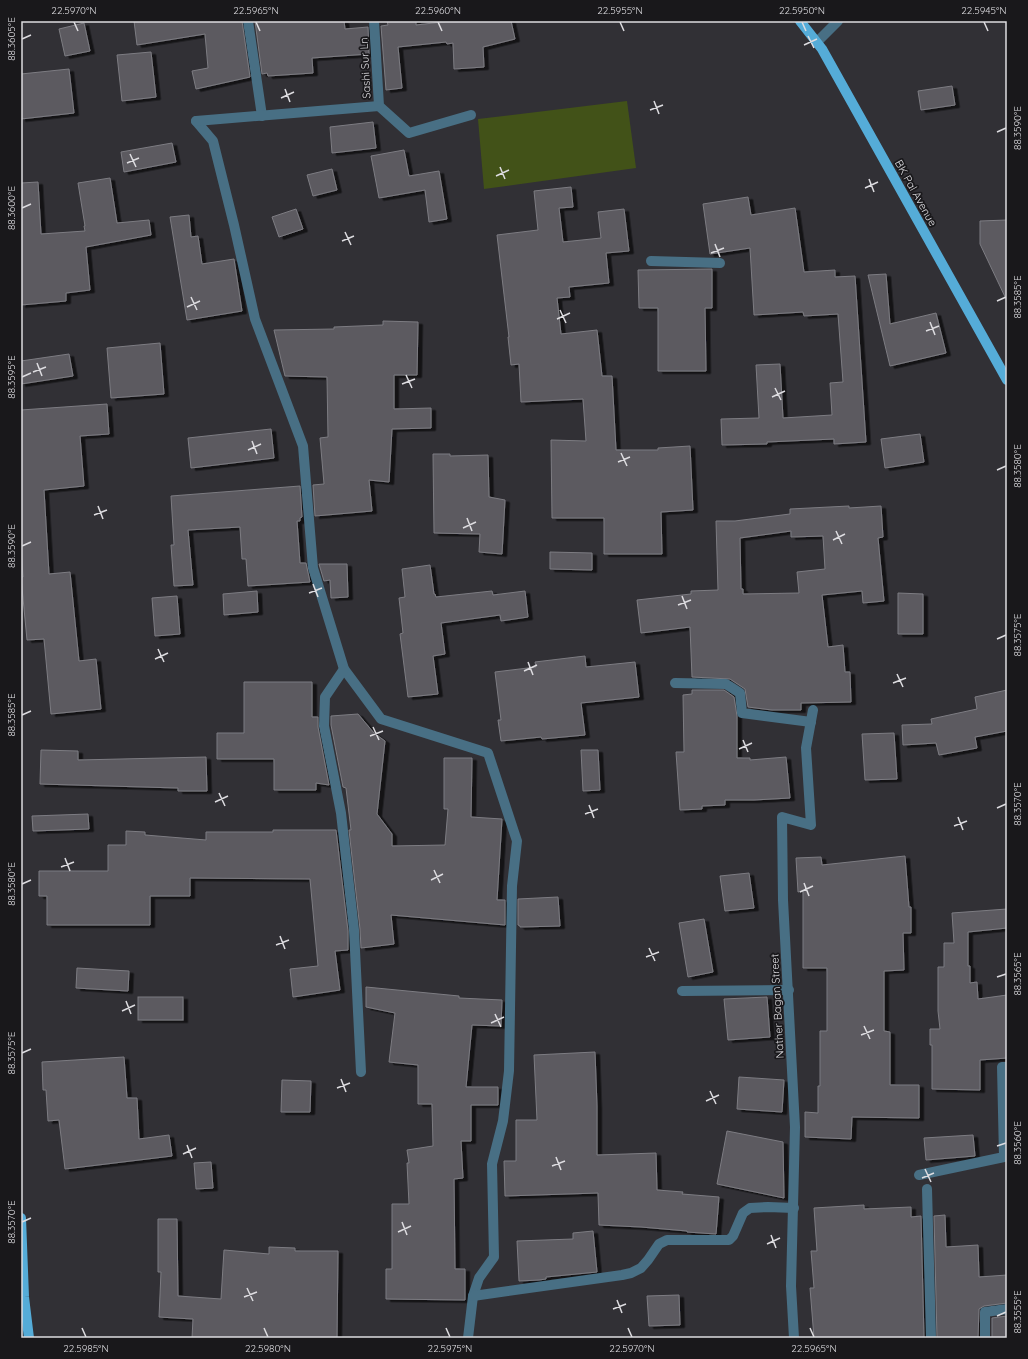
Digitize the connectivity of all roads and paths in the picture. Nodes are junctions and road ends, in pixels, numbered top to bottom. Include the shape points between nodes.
1 (248, 21) edge
2 (374, 21) edge
3 (800, 21) edge
4 (838, 21) edge
5 (817, 42) junction
6 (379, 106) junction
7 (471, 115) dead end
8 (262, 116) junction
9 (651, 261) dead end
10 (720, 263) dead end
11 (1007, 380) edge
12 (344, 669) junction
13 (675, 683) dead end
14 (813, 710) dead end
15 (811, 722) junction
16 (789, 990) junction
17 (682, 991) dead end
18 (1007, 1067) edge
19 (361, 1072) dead end
20 (919, 1175) dead end
21 (927, 1189) dead end
22 (794, 1208) junction
23 (21, 1218) edge
24 (473, 1296) junction
25 (22, 1297) edge
26 (1007, 1309) edge
27 (29, 1338) edge
28 (468, 1338) edge
29 (794, 1338) edge
30 (931, 1338) edge
31 (985, 1338) edge

1 - 8 street
2 - 6 street, Sashi Sur Ln
3 - 5 main road, BK Pal Avenue
4 - 5 street
5 - 11 main road, BK Pal Avenue
6 - 7 street, Sashi Sur Ln via 409,133
6 - 8 street
8 - 12 street via 196,121 213,141 255,319 303,446 313,568
9 - 10 street
12 - 19 street via 325,697 324,726 341,813 354,930
12 - 24 street via 381,719 488,753 517,841 512,886 509,1071 503,1121 492,1164 494,1257 479,1278
13 - 15 street via 726,684 740,693 742,713
14 - 15 street, Nather Bagan Street
15 - 16 street, Nather Bagan Street via 806,748 811,824 782,817 783,900
16 - 17 street
16 - 22 street, Nather Bagan Street via 795,1127
18 - 20 street via 1002,1067 1004,1157
21 - 30 street
22 - 24 street via 750,1208 743,1213 729,1240 667,1240 659,1244 641,1268 631,1273
22 - 29 street, Nather Bagan Street via 791,1286
23 - 25 main road
24 - 28 street
25 - 27 main road
26 - 31 street via 985,1312

